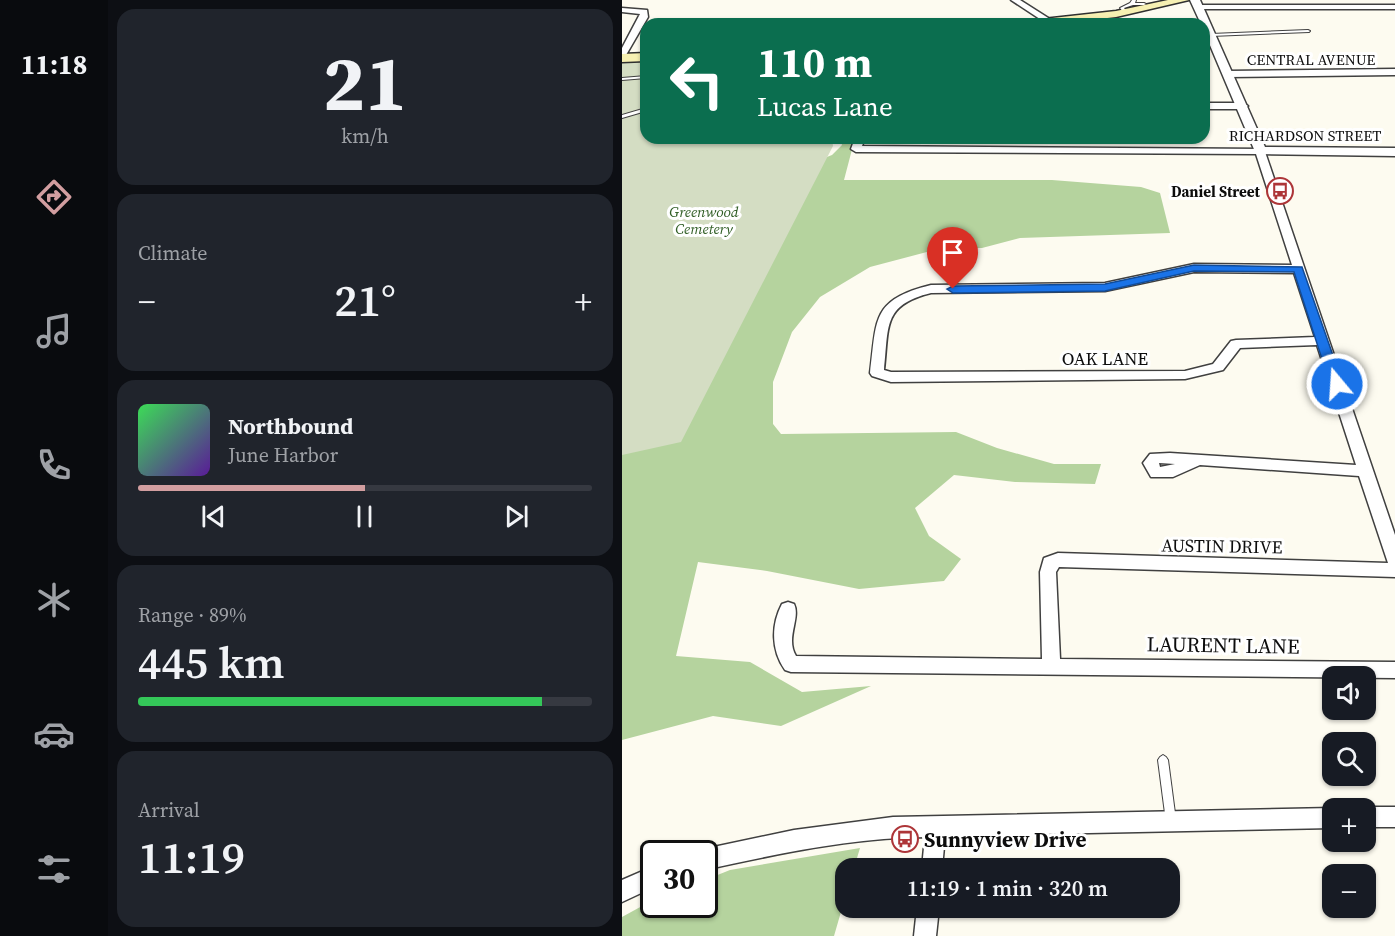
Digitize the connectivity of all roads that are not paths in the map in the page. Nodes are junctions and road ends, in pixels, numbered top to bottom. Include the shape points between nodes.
1 (1015, 0) edge
2 (1184, 0) edge
3 (1146, 1) edge
4 (1162, 3) edge
5 (1197, 3) edge
6 (1130, 5) edge
7 (1394, 7) edge
8 (622, 10) edge
9 (643, 18) edge
10 (1044, 18) edge
11 (1064, 18) edge
12 (1204, 18) edge
13 (640, 24) edge
14 (1308, 31) dead end
15 (1211, 34) joint
16 (622, 57) edge
17 (640, 57) edge
18 (1394, 72) edge
19 (1228, 74) junction
20 (640, 78) edge
21 (622, 79) edge
22 (1210, 106) edge
23 (1243, 106) junction
24 (640, 111) edge
25 (622, 117) edge
26 (858, 144) edge
27 (1260, 151) junction
28 (1394, 152) edge
29 (1298, 269) junction
30 (1322, 341) junction
31 (1198, 460) dead end
32 (1365, 471) junction
33 (1394, 561) edge
34 (1394, 570) edge
35 (788, 609) dead end
36 (1051, 665) junction
37 (1394, 670) edge
38 (1163, 759) dead end
39 (1376, 817) edge
40 (1394, 817) edge
41 (1322, 818) edge
42 (1171, 821) junction
43 (936, 826) junction
44 (718, 857) edge
45 (933, 858) edge
46 (640, 883) edge
47 (622, 891) edge
48 (927, 918) edge
49 (925, 936) edge

1 - 10 street
2 - 4 main road
3 - 6 lane
4 - 5 main road
4 - 6 main road
5 - 7 street
5 - 12 street
6 - 11 main road
8 - 9 street via 644,12
13 - 16 street
14 - 15 lane
15 - 19 street
16 - 17 main road
18 - 19 street, CENTRAL AVENUE
19 - 23 street
20 - 21 lane
22 - 23 street
23 - 27 street
24 - 25 lane
26 - 27 street, RICHARDSON STREET via 856,149
27 - 28 street, RICHARDSON STREET
27 - 29 street
29 - 30 street
29 - 30 street, OAK LANE via 1194,268 1105,287 931,289 913,293 891,304 885,315 877,373 891,377 1185,375 1218,367 1236,344
30 - 32 street
31 - 32 street
32 - 33 street
34 - 36 street, AUSTIN DRIVE via 1067,560 1050,563
35 - 36 street, LAURENT LANE via 782,632 786,658 792,664
36 - 37 street, LAURENT LANE
38 - 42 lane
39 - 40 street
41 - 42 street
42 - 43 street
43 - 44 street via 843,833
43 - 45 street
46 - 47 street
48 - 49 street

